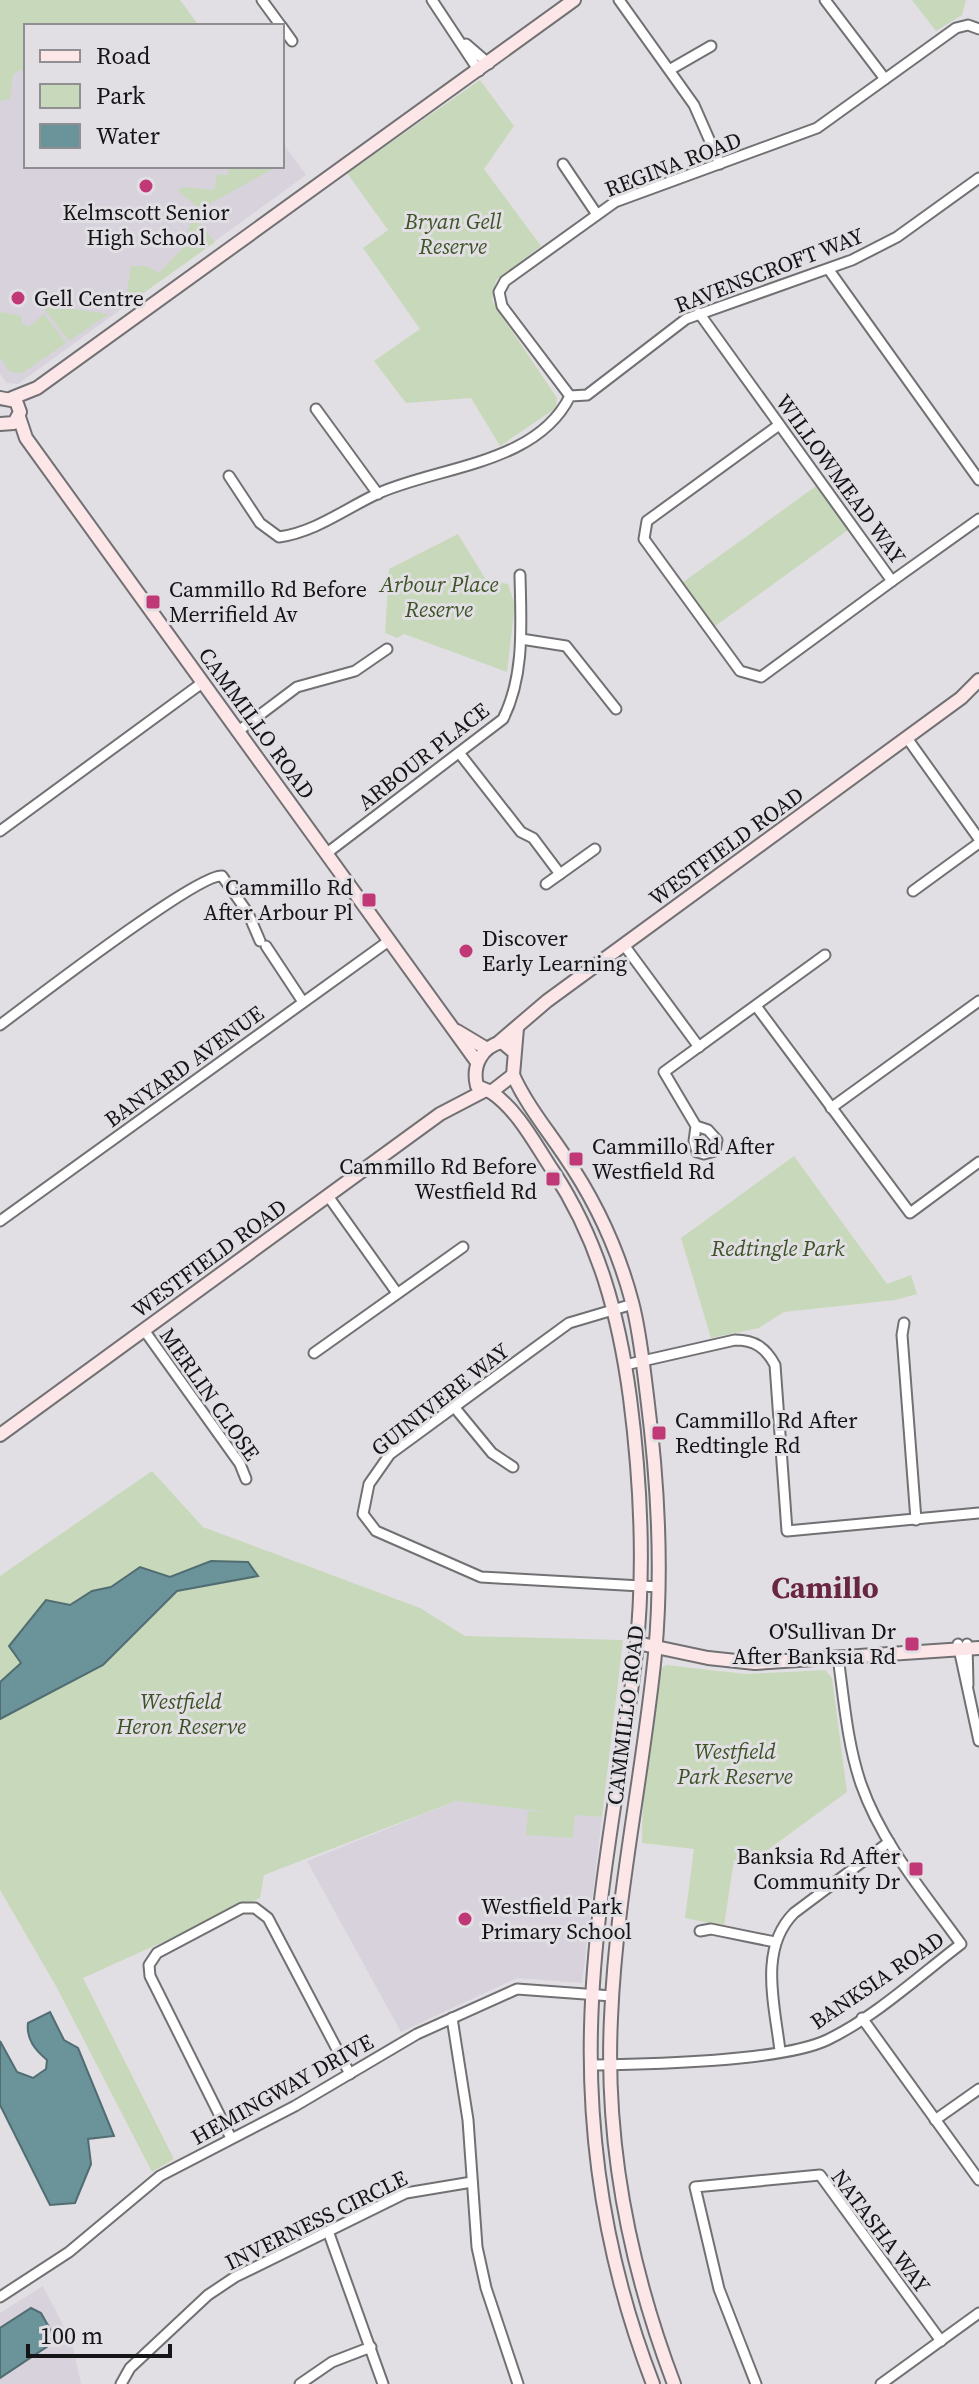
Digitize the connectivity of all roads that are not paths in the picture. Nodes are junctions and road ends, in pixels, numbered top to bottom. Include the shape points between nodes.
1 (262, 0) edge
2 (432, 0) edge
3 (574, 0) edge
4 (619, 0) edge
5 (825, 0) edge
6 (280, 24) edge
7 (979, 29) edge
8 (284, 30) edge
9 (292, 41) dead end
10 (711, 46) dead end
11 (482, 65) junction
12 (671, 69) junction
13 (885, 79) junction
14 (563, 164) dead end
15 (720, 164) junction
16 (979, 178) edge
17 (596, 213) junction
18 (829, 270) junction
19 (699, 313) junction
20 (37, 388) junction
21 (570, 396) junction
22 (4, 397) edge
23 (316, 409) dead end
24 (20, 414) junction
25 (4, 424) edge
26 (779, 425) junction
27 (26, 438) junction
28 (229, 476) dead end
29 (979, 480) edge
30 (378, 494) junction
31 (979, 519) edge
32 (520, 575) dead end
33 (892, 581) junction
34 (521, 639) junction
35 (387, 649) dead end
36 (979, 680) edge
37 (202, 683) junction
38 (979, 689) edge
39 (961, 698) junction
40 (616, 709) dead end
41 (237, 732) junction
42 (907, 738) junction
43 (460, 754) junction
44 (0, 831) edge
45 (979, 841) edge
46 (595, 849) dead end
47 (327, 853) junction
48 (560, 874) junction
49 (546, 884) dead end
50 (913, 891) dead end
51 (390, 940) junction
52 (624, 945) junction
53 (825, 955) dead end
54 (979, 1001) edge
55 (303, 1002) junction
56 (756, 1006) junction
57 (0, 1025) edge
58 (517, 1028) junction
59 (457, 1031) junction
60 (499, 1042) junction
61 (699, 1047) junction
62 (487, 1049) junction
63 (514, 1052) junction
64 (477, 1062) junction
65 (513, 1075) junction
66 (475, 1079) junction
67 (488, 1092) junction
68 (831, 1108) junction
69 (440, 1114) junction
70 (696, 1126) dead end
71 (979, 1162) edge
72 (328, 1196) junction
73 (0, 1221) edge
74 (463, 1247) dead end
75 (397, 1293) junction
76 (633, 1304) junction
77 (615, 1308) junction
78 (904, 1323) dead end
79 (144, 1330) junction
80 (314, 1353) dead end
81 (642, 1361) junction
82 (625, 1365) junction
83 (455, 1408) junction
84 (0, 1435) edge
85 (513, 1467) dead end
86 (246, 1479) dead end
87 (979, 1513) edge
88 (916, 1520) junction
89 (640, 1587) junction
90 (659, 1587) junction
91 (968, 1646) edge
92 (636, 1648) junction
93 (655, 1650) junction
94 (838, 1657) junction
95 (979, 1741) edge
96 (889, 1842) junction
97 (700, 1931) dead end
98 (775, 1942) junction
99 (593, 1996) junction
100 (612, 1996) junction
101 (452, 2018) junction
102 (862, 2018) junction
103 (780, 2051) junction
104 (591, 2065) junction
105 (610, 2065) junction
106 (350, 2074) junction
107 (979, 2089) edge
108 (935, 2120) junction
109 (231, 2138) junction
110 (979, 2180) edge
111 (472, 2182) junction
112 (328, 2231) junction
113 (0, 2297) edge
114 (979, 2313) edge
115 (941, 2341) junction
116 (371, 2347) junction
117 (673, 2380) edge
118 (121, 2384) edge
119 (300, 2384) edge
120 (383, 2384) edge
121 (518, 2384) edge
122 (652, 2384) edge
123 (756, 2384) edge
124 (881, 2384) edge

1 - 6 street
2 - 11 street
3 - 11 main road
4 - 12 street
5 - 13 street
7 - 13 street, REGINA ROAD via 956,28
8 - 9 street
10 - 12 street
11 - 20 main road via 455,79 448,90
12 - 15 street
13 - 15 street, REGINA ROAD via 817,128
14 - 17 street
15 - 17 street, REGINA ROAD
16 - 18 street, RAVENSCROFT WAY via 897,237
17 - 21 street, REGINA ROAD via 505,281 499,292 502,306
18 - 19 street, RAVENSCROFT WAY
18 - 29 street
19 - 21 street, RAVENSCROFT WAY via 663,334 587,395
19 - 26 street, WILLOWMEAD WAY
20 - 22 main road
20 - 24 main road
21 - 30 street, RAVENSCROFT WAY via 557,417 512,449
22 - 24 main road, CAMMILLO ROAD
23 - 30 street
24 - 25 main road
24 - 27 main road, CAMMILLO ROAD
25 - 27 main road, CAMMILLO ROAD
26 - 33 street, WILLOWMEAD WAY
26 - 33 street via 647,521 644,539 693,610 740,671 761,677
27 - 37 main road, CAMMILLO ROAD
28 - 30 street, RAVENSCROFT WAY via 260,523 279,537 300,534
31 - 33 street, WILLOWMEAD WAY
32 - 34 street, ARBOUR PLACE
34 - 40 street via 566,646
34 - 43 street, ARBOUR PLACE via 514,697 503,719
35 - 41 street via 355,671 297,687
36 - 39 main road, WESTFIELD ROAD
37 - 41 main road, CAMMILLO ROAD
37 - 44 street
38 - 39 main road, WESTFIELD ROAD
39 - 42 main road, WESTFIELD ROAD
41 - 47 main road, CAMMILLO ROAD
42 - 45 street
42 - 52 main road, WESTFIELD ROAD
43 - 47 street, ARBOUR PLACE
43 - 48 street
45 - 50 street
46 - 48 street
47 - 51 main road, CAMMILLO ROAD
48 - 49 street
51 - 55 street, BANYARD AVENUE
51 - 59 main road, CAMMILLO ROAD
52 - 58 main road, WESTFIELD ROAD
52 - 61 street
53 - 56 street
54 - 68 street
55 - 57 street via 248,913 222,876 214,875 181,893
55 - 73 street, BANYARD AVENUE
56 - 61 street
56 - 68 street
58 - 60 main road, WESTFIELD ROAD
58 - 63 main road
59 - 62 main road, CAMMILLO ROAD
59 - 64 main road, CAMMILLO ROAD
60 - 62 main road
60 - 63 main road
61 - 70 street via 664,1072
62 - 64 main road
63 - 65 main road
64 - 66 main road
65 - 67 main road
65 - 76 main road, CAMMILLO ROAD via 605,1222
66 - 67 main road
66 - 69 main road, WESTFIELD ROAD
67 - 69 main road, WESTFIELD ROAD
67 - 77 main road, CAMMILLO ROAD via 509,1107 564,1187 600,1259
68 - 71 street via 910,1213
69 - 72 main road, WESTFIELD ROAD
72 - 75 street
72 - 79 main road, WESTFIELD ROAD
74 - 75 street
75 - 80 street
76 - 77 street, GUINIVERE WAY
76 - 81 main road, CAMMILLO ROAD
77 - 82 main road, CAMMILLO ROAD
77 - 83 street, GUINIVERE WAY via 569,1323
78 - 88 street
79 - 84 main road, WESTFIELD ROAD
79 - 86 street, MERLIN CLOSE
81 - 82 street
81 - 88 street via 735,1340 768,1351 775,1365 787,1531
81 - 90 main road, CAMMILLO ROAD via 655,1461
82 - 89 main road, CAMMILLO ROAD via 641,1505
83 - 85 street via 492,1453
83 - 89 street, GUINIVERE WAY via 378,1467 363,1501 370,1526 489,1579
87 - 88 street
89 - 90 street, GUINIVERE WAY
89 - 92 main road, CAMMILLO ROAD
90 - 93 main road, CAMMILLO ROAD
91 - 94 main road via 939,1644
91 - 95 street via 967,1689
92 - 93 main road
92 - 99 main road, CAMMILLO ROAD
93 - 94 main road via 755,1663
93 - 100 main road, CAMMILLO ROAD
94 - 96 street, BANKSIA ROAD via 853,1758
96 - 98 street via 794,1913
96 - 102 street, BANKSIA ROAD via 961,1944
97 - 98 street
98 - 103 street via 772,1970
99 - 100 street, HEMINGWAY DRIVE
99 - 101 street, HEMINGWAY DRIVE via 517,1989
99 - 104 main road, CAMMILLO ROAD
100 - 105 main road, CAMMILLO ROAD
101 - 106 street, HEMINGWAY DRIVE
101 - 111 street
102 - 103 street, BANKSIA ROAD via 818,2044
102 - 108 street
103 - 105 street, BANKSIA ROAD
104 - 105 street, BANKSIA ROAD
104 - 122 main road, CAMMILLO ROAD via 596,2154 610,2242
105 - 117 main road, CAMMILLO ROAD via 628,2223 648,2315
106 - 109 street, HEMINGWAY DRIVE
106 - 109 street via 260,1910 242,1908 157,1953 149,1965 150,1976
107 - 108 street
108 - 110 street
109 - 113 street, HEMINGWAY DRIVE via 160,2176 69,2252
111 - 112 street, INVERNESS CIRCLE via 416,2190
111 - 121 street via 486,2288
112 - 116 street
112 - 118 street, INVERNESS CIRCLE via 222,2285 130,2368
114 - 115 street
115 - 123 street, NATASHA WAY via 820,2175 695,2187 719,2289
115 - 124 street
116 - 119 street via 332,2362
116 - 120 street
117 - 122 street

